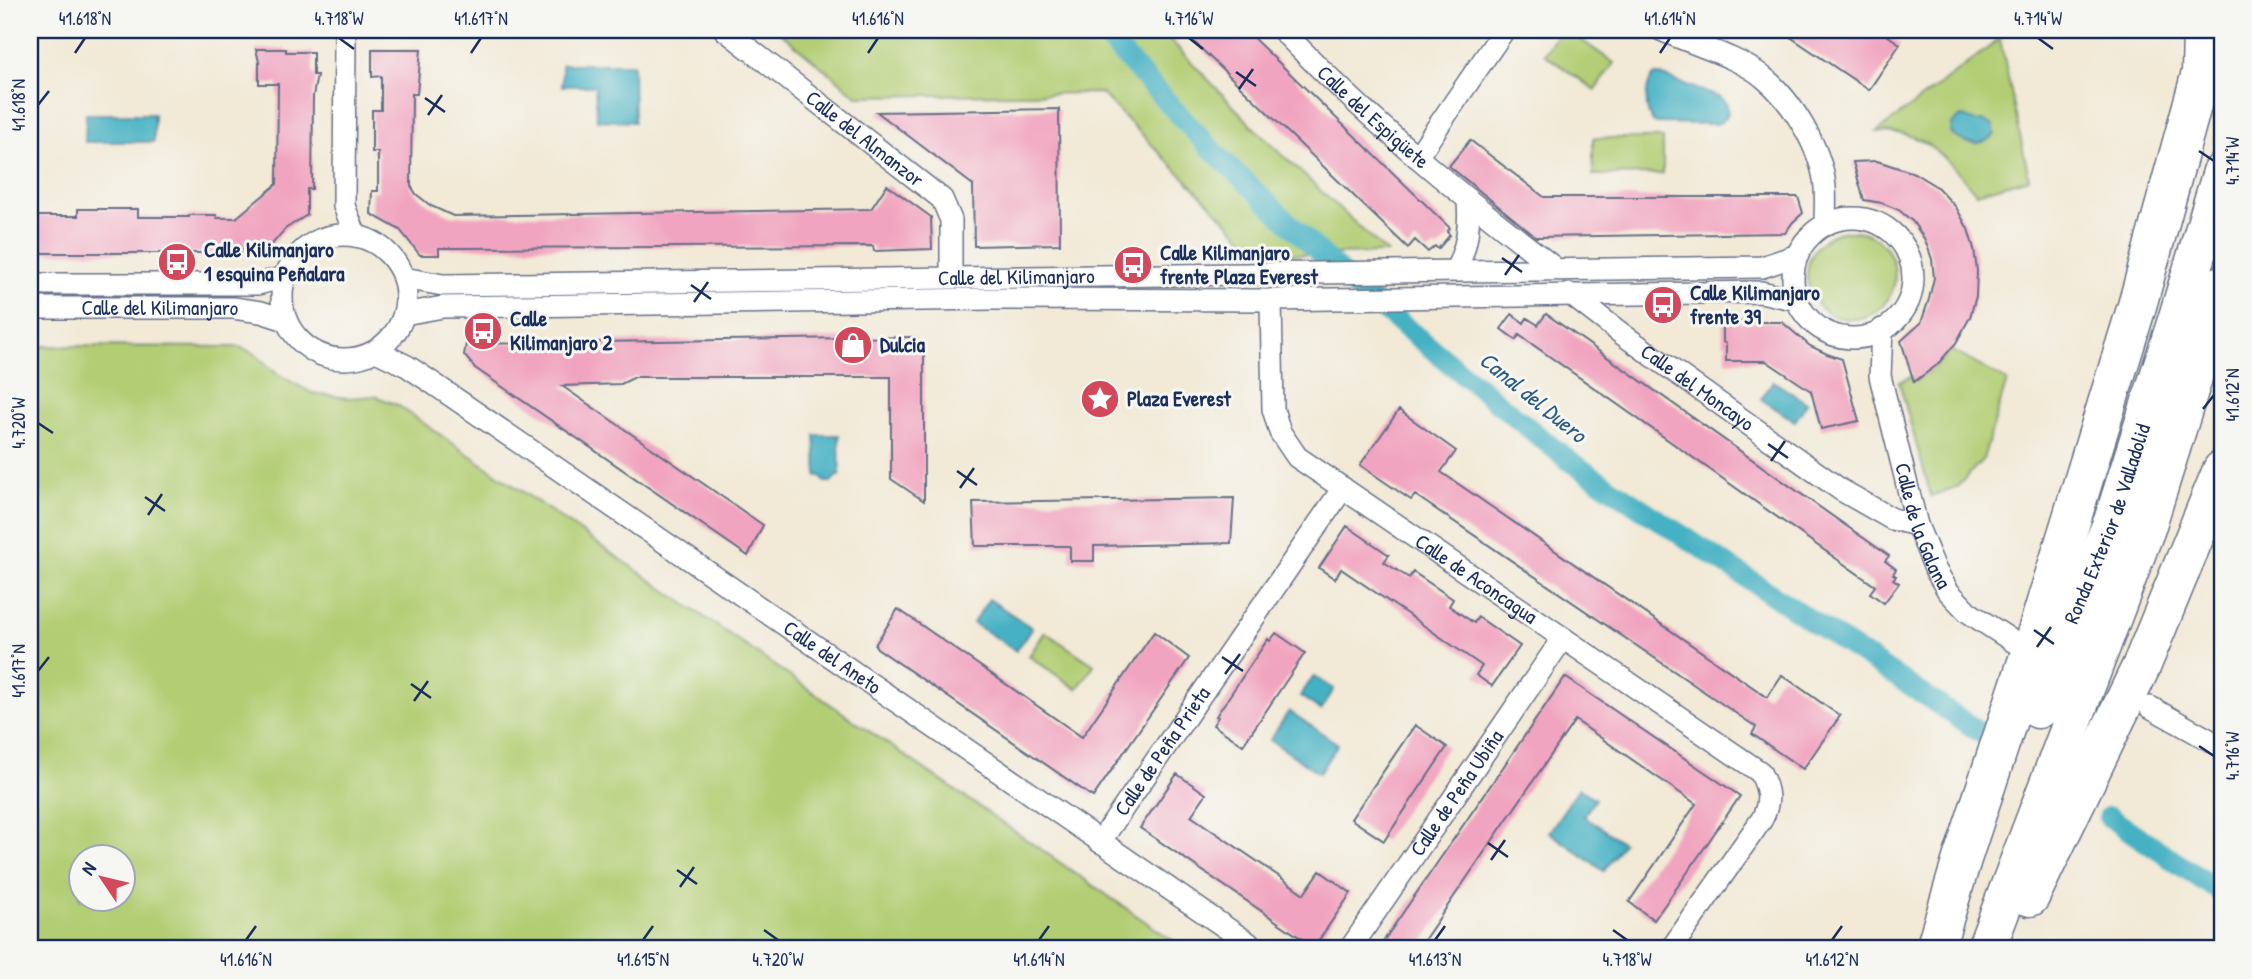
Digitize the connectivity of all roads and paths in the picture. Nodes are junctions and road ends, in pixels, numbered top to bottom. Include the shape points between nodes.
1 (345, 30) edge
2 (725, 30) edge
3 (1282, 30) edge
4 (1504, 30) edge
5 (1661, 30) edge
6 (2202, 30) edge
7 (1417, 157) junction
8 (2222, 172) edge
9 (1825, 185) junction
10 (1468, 202) junction
11 (345, 206) junction
12 (1851, 218) junction
13 (1825, 225) junction
14 (356, 236) junction
15 (328, 237) junction
16 (1798, 255) junction
17 (1556, 269) junction
18 (1456, 270) junction
19 (285, 276) junction
20 (951, 277) junction
21 (404, 278) junction
22 (30, 284) edge
23 (2222, 285) edge
24 (1630, 293) junction
25 (1570, 294) junction
26 (1271, 300) junction
27 (1797, 300) junction
28 (30, 308) edge
29 (404, 314) junction
30 (286, 320) junction
31 (1882, 330) junction
32 (1622, 334) junction
33 (1857, 337) junction
34 (383, 345) junction
35 (1881, 376) junction
36 (2222, 470) edge
37 (1343, 488) junction
38 (1917, 525) junction
39 (1563, 638) junction
40 (2014, 642) dead end
41 (2150, 707) dead end
42 (2222, 747) edge
43 (1100, 842) junction
44 (1257, 949) edge
45 (1350, 949) edge
46 (1671, 949) edge
47 (1935, 949) edge
48 (1946, 949) edge
49 (1986, 949) edge
50 (2006, 949) edge

1 - 11 street
2 - 20 street, Calle del Almanzor via 942,199 951,219
3 - 7 street, Calle del Espigüete
4 - 7 street
5 - 9 street via 1763,76 1789,104 1809,137
6 - 47 highway via 2201,73 2137,306
7 - 10 street, Calle del Espigüete
8 - 48 highway, Ronda Exterior de Valladolid via 2112,521
9 - 12 street
9 - 13 street
10 - 17 street, Calle del Espigüete
10 - 18 street via 1468,238
11 - 14 street
11 - 15 street
12 - 13 street
12 - 31 street via 1867,219 1888,229 1901,241 1910,262 1913,281 1908,302
13 - 16 street via 1802,245
14 - 15 street
14 - 21 street via 382,248
15 - 19 street via 303,251
16 - 17 street, Calle del Kilimanjaro via 1762,267
16 - 27 street via 1793,276
17 - 18 street, Calle del Kilimanjaro
18 - 20 street, Calle del Kilimanjaro
19 - 22 street, Calle del Kilimanjaro via 258,284
19 - 30 street
20 - 21 street, Calle del Kilimanjaro via 443,285
21 - 29 street
23 - 49 highway, Ronda Exterior de Valladolid via 2146,528
24 - 25 street, Calle del Kilimanjaro
24 - 27 street, Calle del Kilimanjaro via 1761,292
24 - 32 street, Calle del Moncayo via 1621,315
25 - 26 street, Calle del Kilimanjaro
25 - 32 street, Calle del Moncayo
26 - 29 street, Calle del Kilimanjaro via 955,299 443,307
26 - 37 street, Calle de Aconcagua via 1273,409 1280,432 1297,457
27 - 33 street via 1822,329
28 - 30 street, Calle del Kilimanjaro via 233,308
29 - 34 street
30 - 34 street via 299,340 325,357 349,359
31 - 33 street
31 - 35 street, Calle de la Galana
32 - 38 street, Calle del Moncayo via 1841,489 1892,519
33 - 35 street, Calle de la Galana
34 - 43 street, Calle del Aneto via 407,366
35 - 38 street, Calle de la Galana
36 - 50 highway via 2141,667
37 - 39 street, Calle de Aconcagua
37 - 43 street, Calle de Peña Prieta
38 - 40 street, Calle de la Galana via 1948,591 1968,612
39 - 45 street, Calle de Peña Ubiña
39 - 46 street, Calle de Aconcagua via 1760,772 1768,788 1769,805 1762,818
41 - 42 street
43 - 44 street, Calle del Aneto

